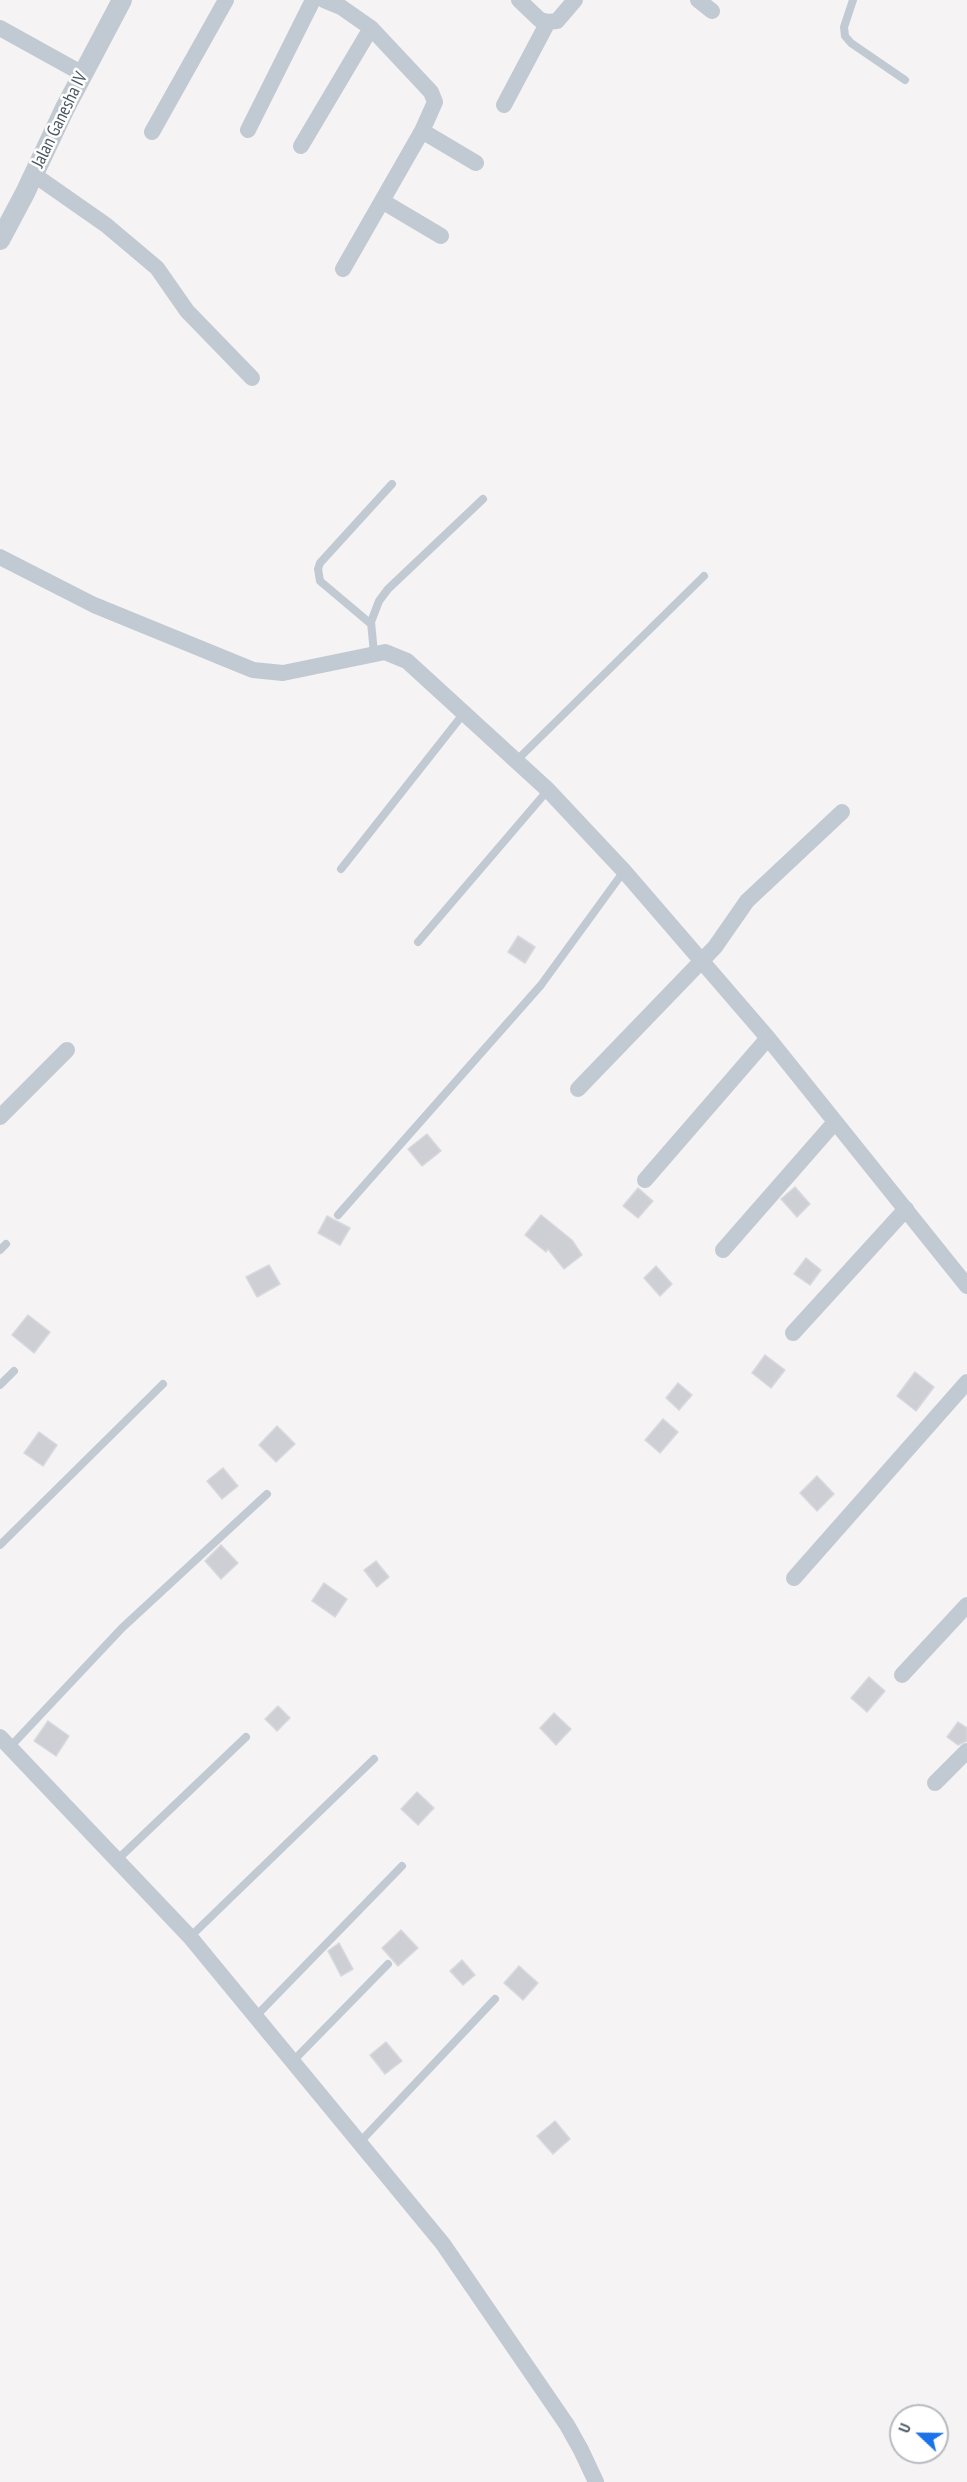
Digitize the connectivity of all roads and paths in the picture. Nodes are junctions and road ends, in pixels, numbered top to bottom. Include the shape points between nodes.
1 (122, 0) edge
2 (226, 0) edge
3 (313, 0) edge
4 (324, 0) edge
5 (519, 0) edge
6 (575, 0) edge
7 (698, 0) edge
8 (853, 0) edge
9 (712, 11) dead end
10 (548, 22) junction
11 (0, 27) edge
12 (371, 28) junction
13 (82, 74) junction
14 (905, 80) dead end
15 (504, 105) dead end
16 (248, 130) dead end
17 (422, 131) junction
18 (152, 132) dead end
19 (301, 146) dead end
20 (476, 163) dead end
21 (33, 174) junction
22 (382, 201) junction
23 (2, 230) edge
24 (441, 236) dead end
25 (343, 269) dead end
26 (252, 378) dead end
27 (392, 484) dead end
28 (483, 499) dead end
29 (0, 557) edge
30 (704, 576) dead end
31 (371, 624) junction
32 (374, 653) junction
33 (464, 713) junction
34 (516, 761) junction
35 (548, 790) junction
36 (842, 812) dead end
37 (341, 869) dead end
38 (624, 871) junction
39 (418, 942) dead end
40 (701, 962) junction
41 (768, 1038) junction
42 (67, 1050) dead end
43 (578, 1089) dead end
44 (0, 1117) edge
45 (835, 1122) junction
46 (645, 1180) dead end
47 (906, 1209) junction
48 (338, 1215) dead end
49 (723, 1250) dead end
50 (967, 1286) edge
51 (793, 1333) dead end
52 (14, 1371) dead end
53 (967, 1382) edge
54 (163, 1384) dead end
55 (0, 1385) edge
56 (267, 1494) dead end
57 (0, 1545) edge
58 (794, 1578) dead end
59 (967, 1605) edge
60 (902, 1675) dead end
61 (246, 1737) dead end
62 (5, 1742) edge
63 (967, 1750) edge
64 (374, 1759) dead end
65 (935, 1783) dead end
66 (117, 1860) junction
67 (402, 1866) dead end
68 (190, 1937) junction
69 (388, 1964) dead end
70 (495, 1999) dead end
71 (256, 2016) junction
72 (293, 2061) junction
73 (360, 2142) junction
74 (596, 2482) edge

1 - 13 street, Jalan Ganesha IV
2 - 18 street
3 - 16 street
4 - 12 street
5 - 10 street via 540,20
6 - 10 street via 557,21
7 - 9 street
8 - 14 lane via 845,36
10 - 15 street
11 - 13 street
12 - 17 street via 434,97 433,109
12 - 19 street
13 - 21 street, Jalan Ganesha IV
17 - 20 street
17 - 22 street
21 - 23 street, Jalan Ganesha IV
21 - 26 street via 106,225 157,268 187,311
22 - 24 street
22 - 25 street
27 - 31 lane via 318,569 320,581
28 - 31 lane via 388,589
29 - 32 street via 94,605 253,670 283,672
30 - 34 lane
31 - 32 lane
32 - 33 street via 385,652 407,661
33 - 34 street
33 - 37 lane
34 - 35 street
35 - 38 street
35 - 39 lane
36 - 40 street via 747,901
38 - 40 street
38 - 48 lane via 541,985
40 - 41 street
40 - 43 street
41 - 45 street
41 - 46 street
42 - 44 street
45 - 47 street
45 - 49 street
47 - 50 street
47 - 51 street
52 - 55 lane
53 - 58 street
54 - 57 lane
56 - 62 lane
59 - 60 street
61 - 66 lane
62 - 66 street
63 - 65 street
64 - 68 lane
66 - 68 street
67 - 71 lane
68 - 71 street
69 - 72 lane
70 - 73 lane
71 - 72 street
72 - 73 street
73 - 74 street via 443,2244 567,2425

